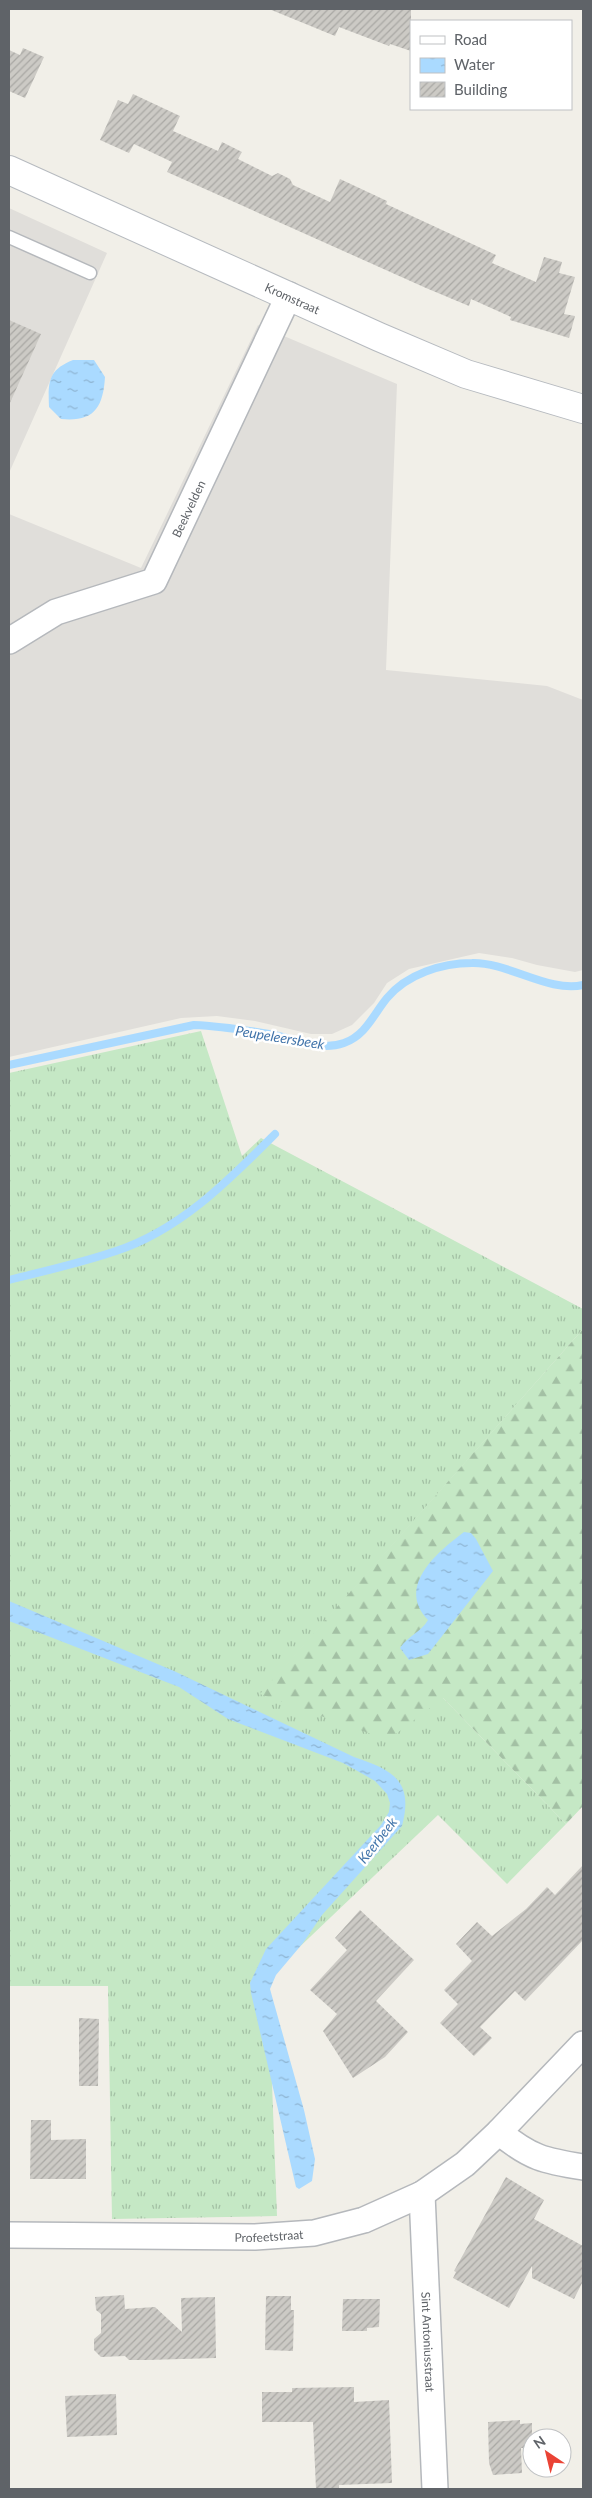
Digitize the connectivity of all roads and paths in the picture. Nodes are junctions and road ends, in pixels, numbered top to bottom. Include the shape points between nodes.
1 (9, 170) edge
2 (9, 237) edge
3 (90, 273) dead end
4 (289, 296) junction
5 (583, 409) edge
6 (9, 642) edge
7 (583, 2044) edge
8 (499, 2132) junction
9 (583, 2167) edge
10 (422, 2194) junction
11 (9, 2235) edge
12 (435, 2489) edge

1 - 4 main road, Kromstraat
2 - 3 lane
4 - 5 main road, Kromstraat via 466,374
4 - 6 street, Beekvelden via 154,581 56,612
7 - 8 street, Profeetstraat
8 - 9 street via 542,2160
8 - 10 street, Profeetstraat via 465,2164
10 - 11 street, Profeetstraat via 364,2220 314,2233 255,2237
10 - 12 street, Sint Antoniusstraat

